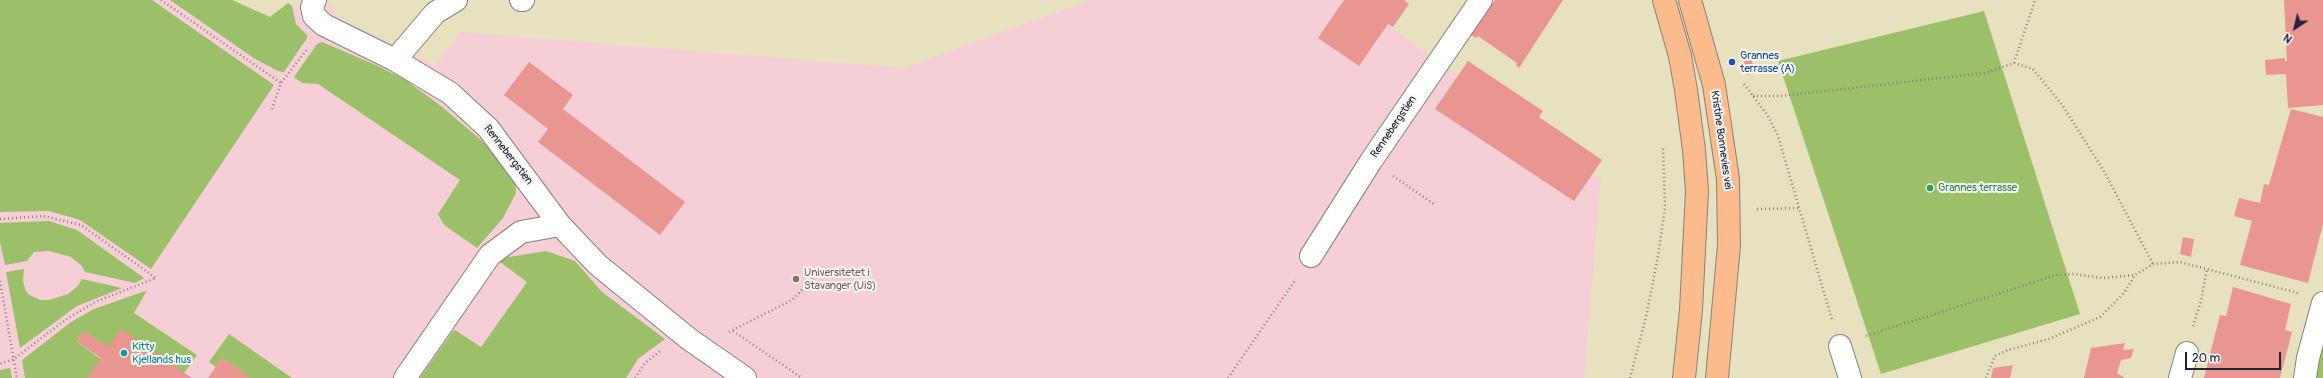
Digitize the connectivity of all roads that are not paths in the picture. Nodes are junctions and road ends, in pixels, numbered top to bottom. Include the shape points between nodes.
1 (315, 0) edge
2 (456, 0) edge
3 (1481, 0) edge
4 (1664, 0) edge
5 (1690, 0) edge
6 (395, 60) junction
7 (560, 225) junction
8 (1311, 256) road end
9 (2323, 303) edge
10 (1840, 346) road end
11 (2187, 353) road end
12 (405, 378) edge
13 (745, 378) edge
14 (1684, 378) edge
15 (1717, 378) edge
16 (1850, 378) edge
17 (2180, 378) edge
18 (2305, 378) edge

1 - 6 street, Rennebergstien via 312,12 324,25
2 - 6 street via 435,13
3 - 8 street, Rennebergstien via 1371,161
4 - 14 main road via 1680,56 1686,90 1697,191 1691,310
5 - 15 main road, Kristine Bonnevies vei via 1714,85 1728,179 1729,245
6 - 7 street, Rennebergstien via 450,93 488,128
7 - 12 street via 521,232 490,255
7 - 13 street, Rennebergstien via 598,265 689,339
9 - 18 street
10 - 16 street
11 - 17 street

